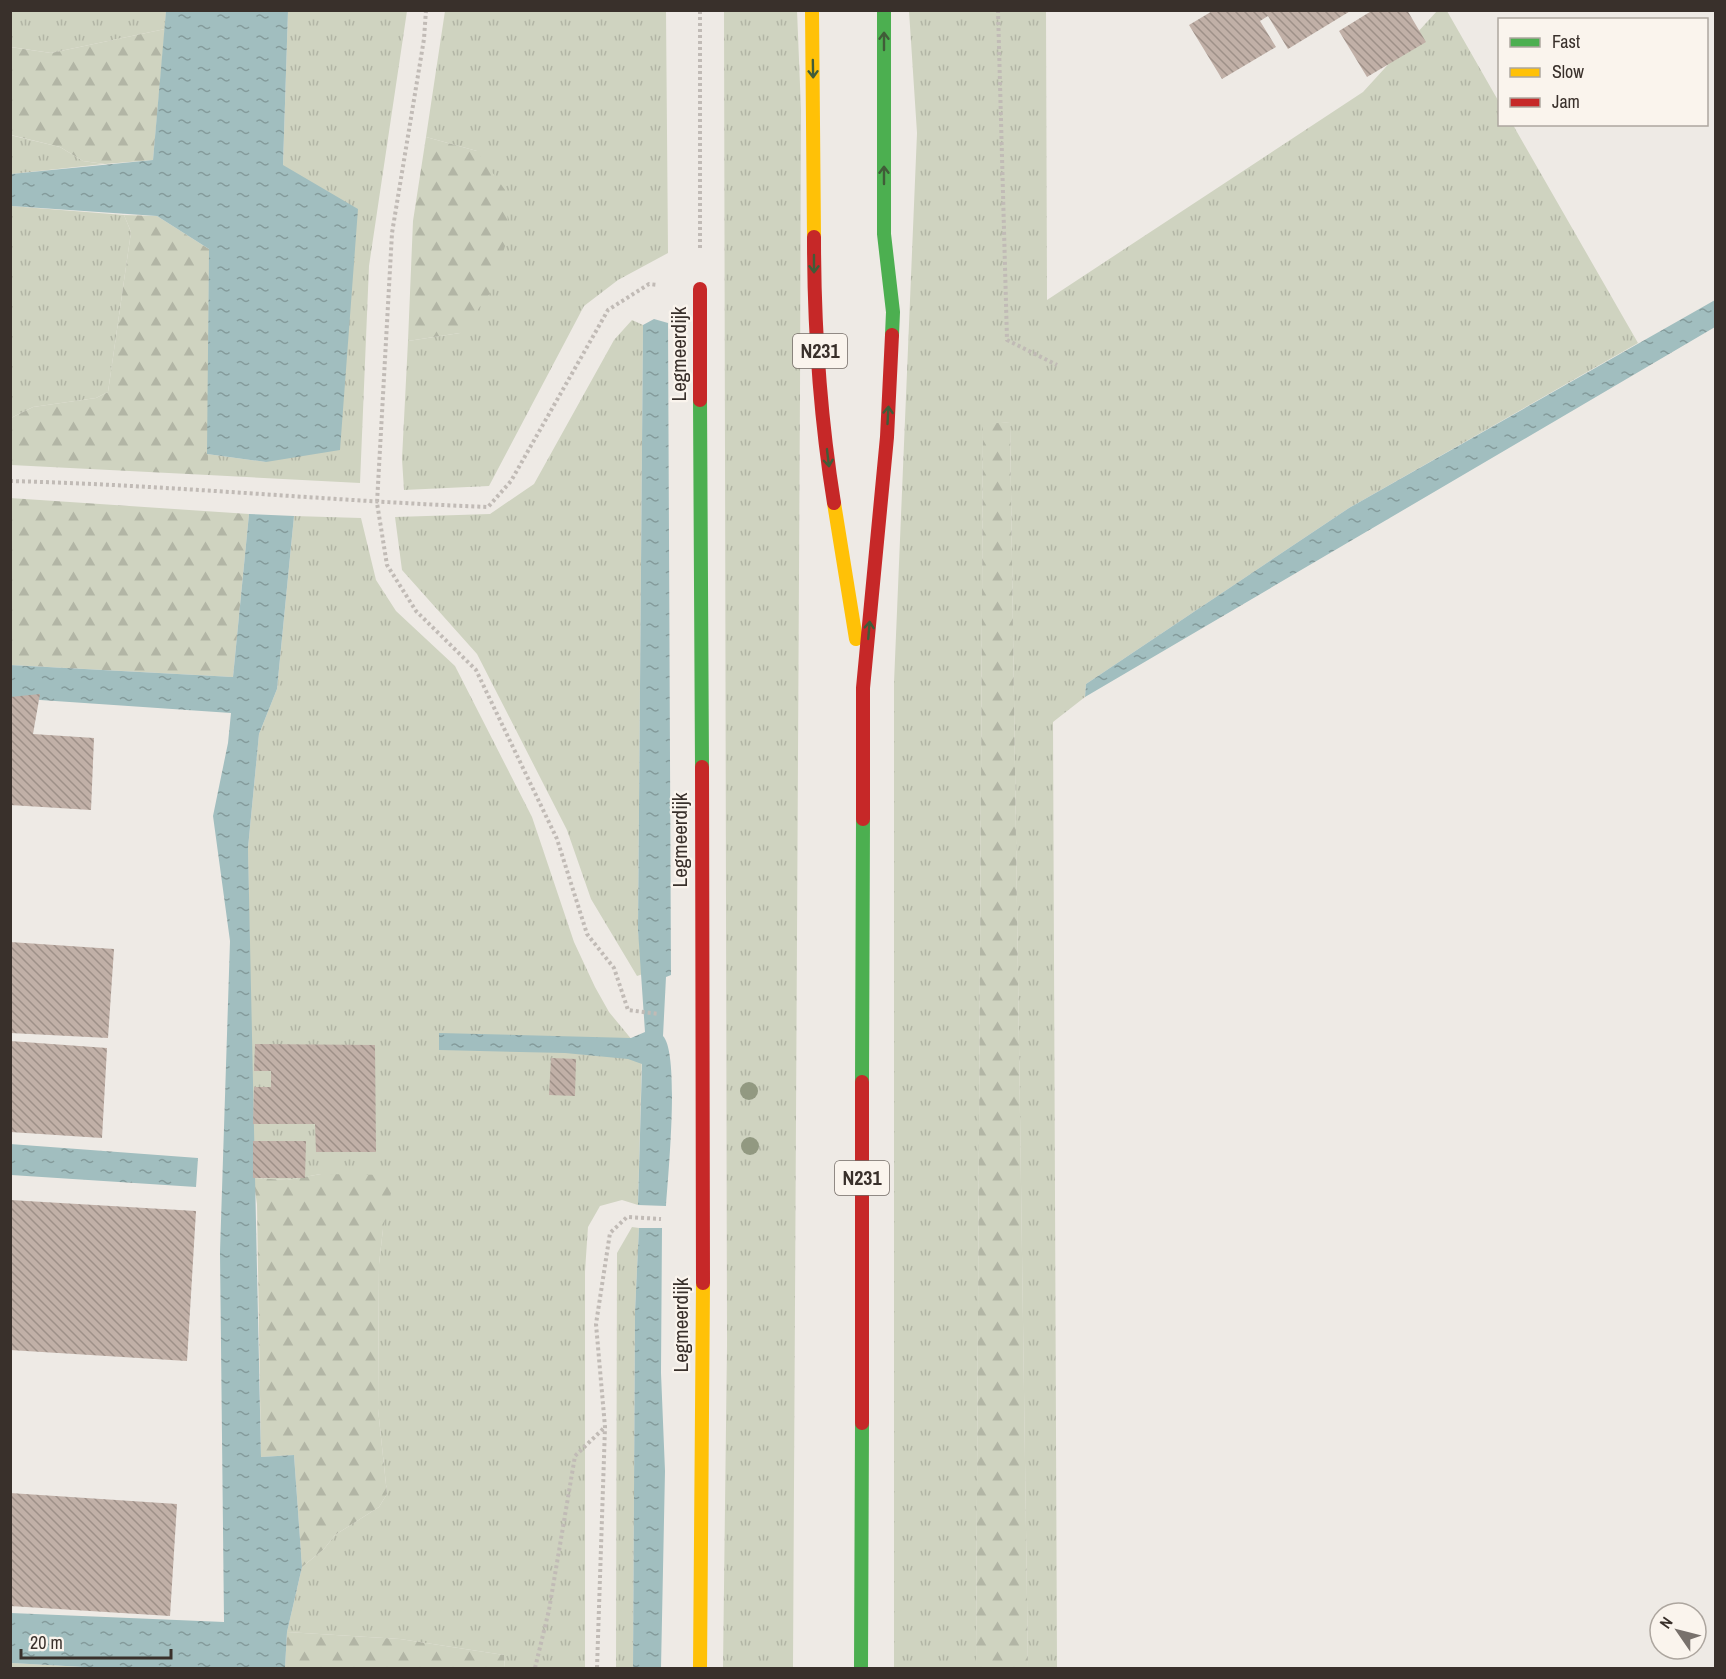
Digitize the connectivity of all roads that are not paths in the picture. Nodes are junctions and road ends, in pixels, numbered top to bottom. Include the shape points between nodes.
1 (812, 10) edge
2 (884, 10) edge
3 (700, 289) road end
4 (863, 688) junction
5 (699, 1668) edge
6 (861, 1668) edge

1 -> 4 main road, N231 via 814,279 827,457
4 -> 2 main road, N231 via 887,437 893,312 884,234
3 - 5 main road, Legmeerdijk via 703,1220
4 - 6 main road, N231

